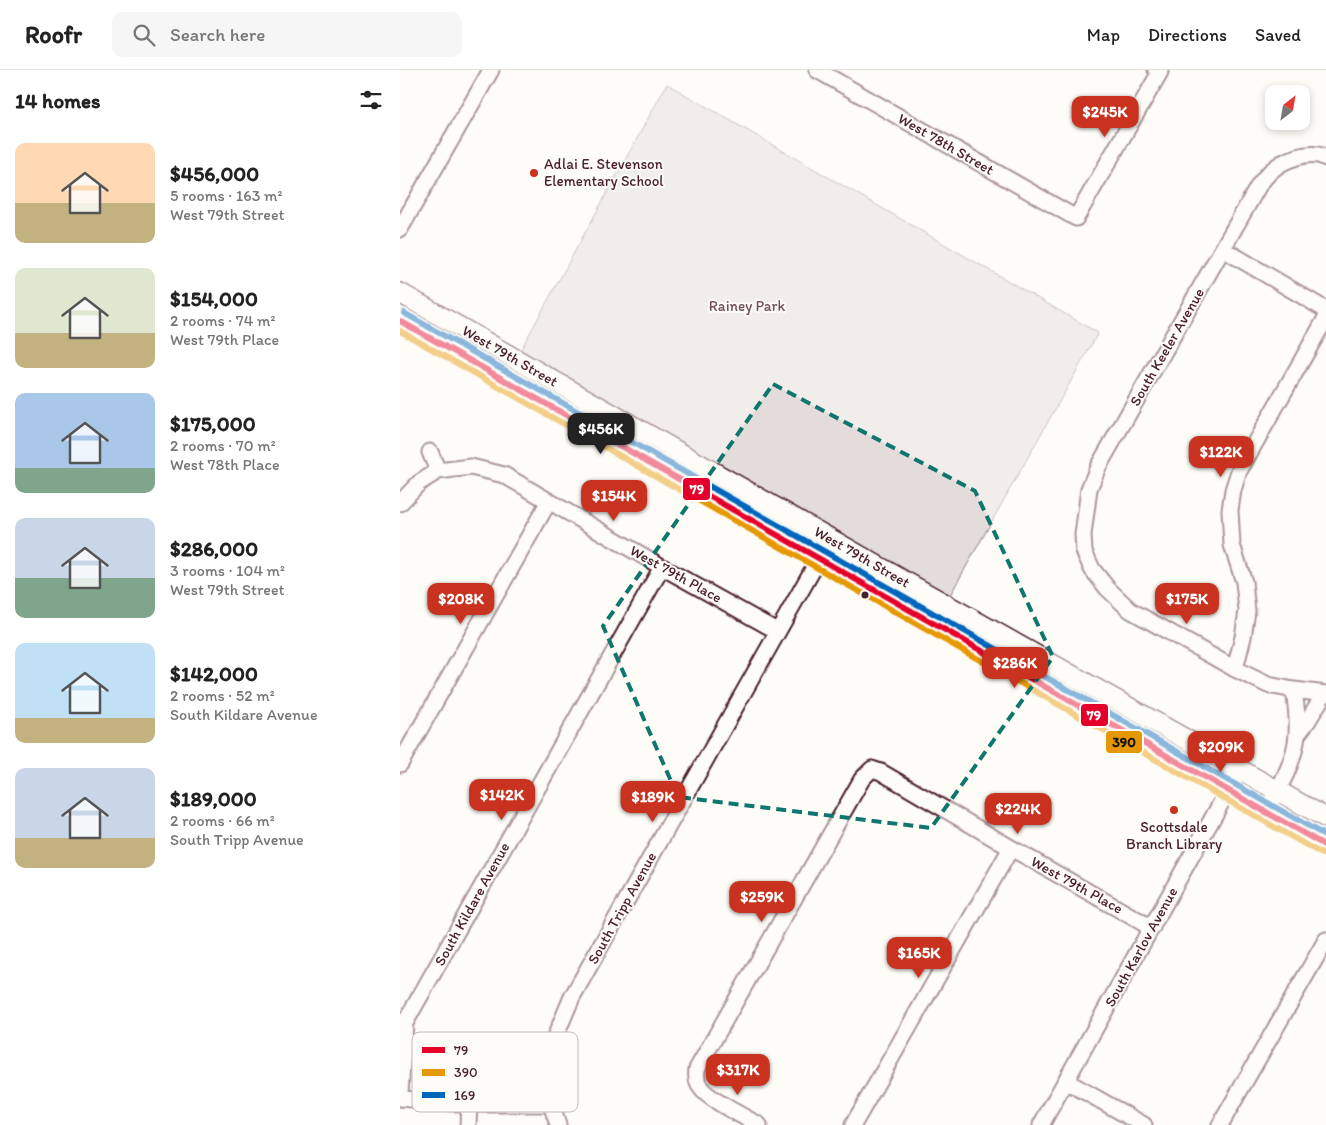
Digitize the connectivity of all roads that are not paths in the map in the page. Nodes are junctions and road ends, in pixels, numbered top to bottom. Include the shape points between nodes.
1 (491, 70) edge
2 (817, 70) edge
3 (1158, 71) edge
4 (1326, 158) edge
5 (400, 229) edge
6 (1223, 249) junction
7 (400, 293) edge
8 (1326, 310) edge
9 (1326, 318) edge
10 (400, 321) edge
11 (430, 452) dead end
12 (438, 471) junction
13 (548, 501) junction
14 (400, 503) edge
15 (830, 539) junction
16 (818, 559) junction
17 (662, 567) junction
18 (777, 631) junction
19 (1235, 669) junction
20 (1294, 690) junction
21 (1325, 694) edge
22 (1298, 735) junction
23 (400, 764) edge
24 (1240, 769) junction
25 (1228, 791) junction
26 (1278, 791) junction
27 (1265, 812) junction
28 (1326, 818) edge
29 (1326, 846) edge
30 (1010, 848) junction
31 (1152, 928) junction
32 (1326, 940) edge
33 (557, 1032) edge
34 (1066, 1081) junction
35 (400, 1092) edge
36 (469, 1112) edge
37 (554, 1112) edge
38 (468, 1125) edge
39 (558, 1125) edge
40 (759, 1125) edge
41 (853, 1125) edge
42 (1041, 1125) edge
43 (1144, 1125) edge
44 (1220, 1125) edge

1 - 5 street
2 - 3 street, West 78th Street via 1076,218
4 - 6 street, South Keeler Avenue via 1305,155 1271,171 1259,185
6 - 8 street
6 - 19 street, South Keeler Avenue via 1098,467 1090,489 1083,534 1084,551 1092,569 1106,588 1130,610
7 - 15 main road, West 79th Street
9 - 19 street via 1239,471 1233,490 1230,510 1232,545 1244,582 1247,611
10 - 16 main road, West 79th Street
11 - 12 street
12 - 13 street, West 79th Place via 471,467 504,475
12 - 14 street via 419,483
13 - 17 street, West 79th Place
13 - 23 street
15 - 16 street, South Tripp Avenue
15 - 24 main road, West 79th Street
16 - 18 street, South Tripp Avenue
16 - 25 main road, West 79th Street
17 - 18 street, West 79th Place
17 - 35 street, South Kildare Avenue via 405,1023
18 - 33 street, South Tripp Avenue via 572,996
19 - 20 street via 1268,685
20 - 21 street
20 - 22 street
21 - 22 street
22 - 26 street
24 - 25 street, South Karlov Avenue
24 - 26 main road, West 79th Street
25 - 27 main road, West 79th Street
25 - 31 street, South Karlov Avenue
26 - 27 street
26 - 28 main road, West 79th Street
27 - 29 main road, West 79th Street
30 - 31 street, West 79th Place
30 - 40 street, West 79th Place via 870,765 697,1069 696,1077 701,1088 711,1098
30 - 41 street
31 - 34 street, South Karlov Avenue
32 - 44 street
34 - 42 street, South Karlov Avenue
34 - 43 street
36 - 38 street
37 - 39 street, South Tripp Avenue

